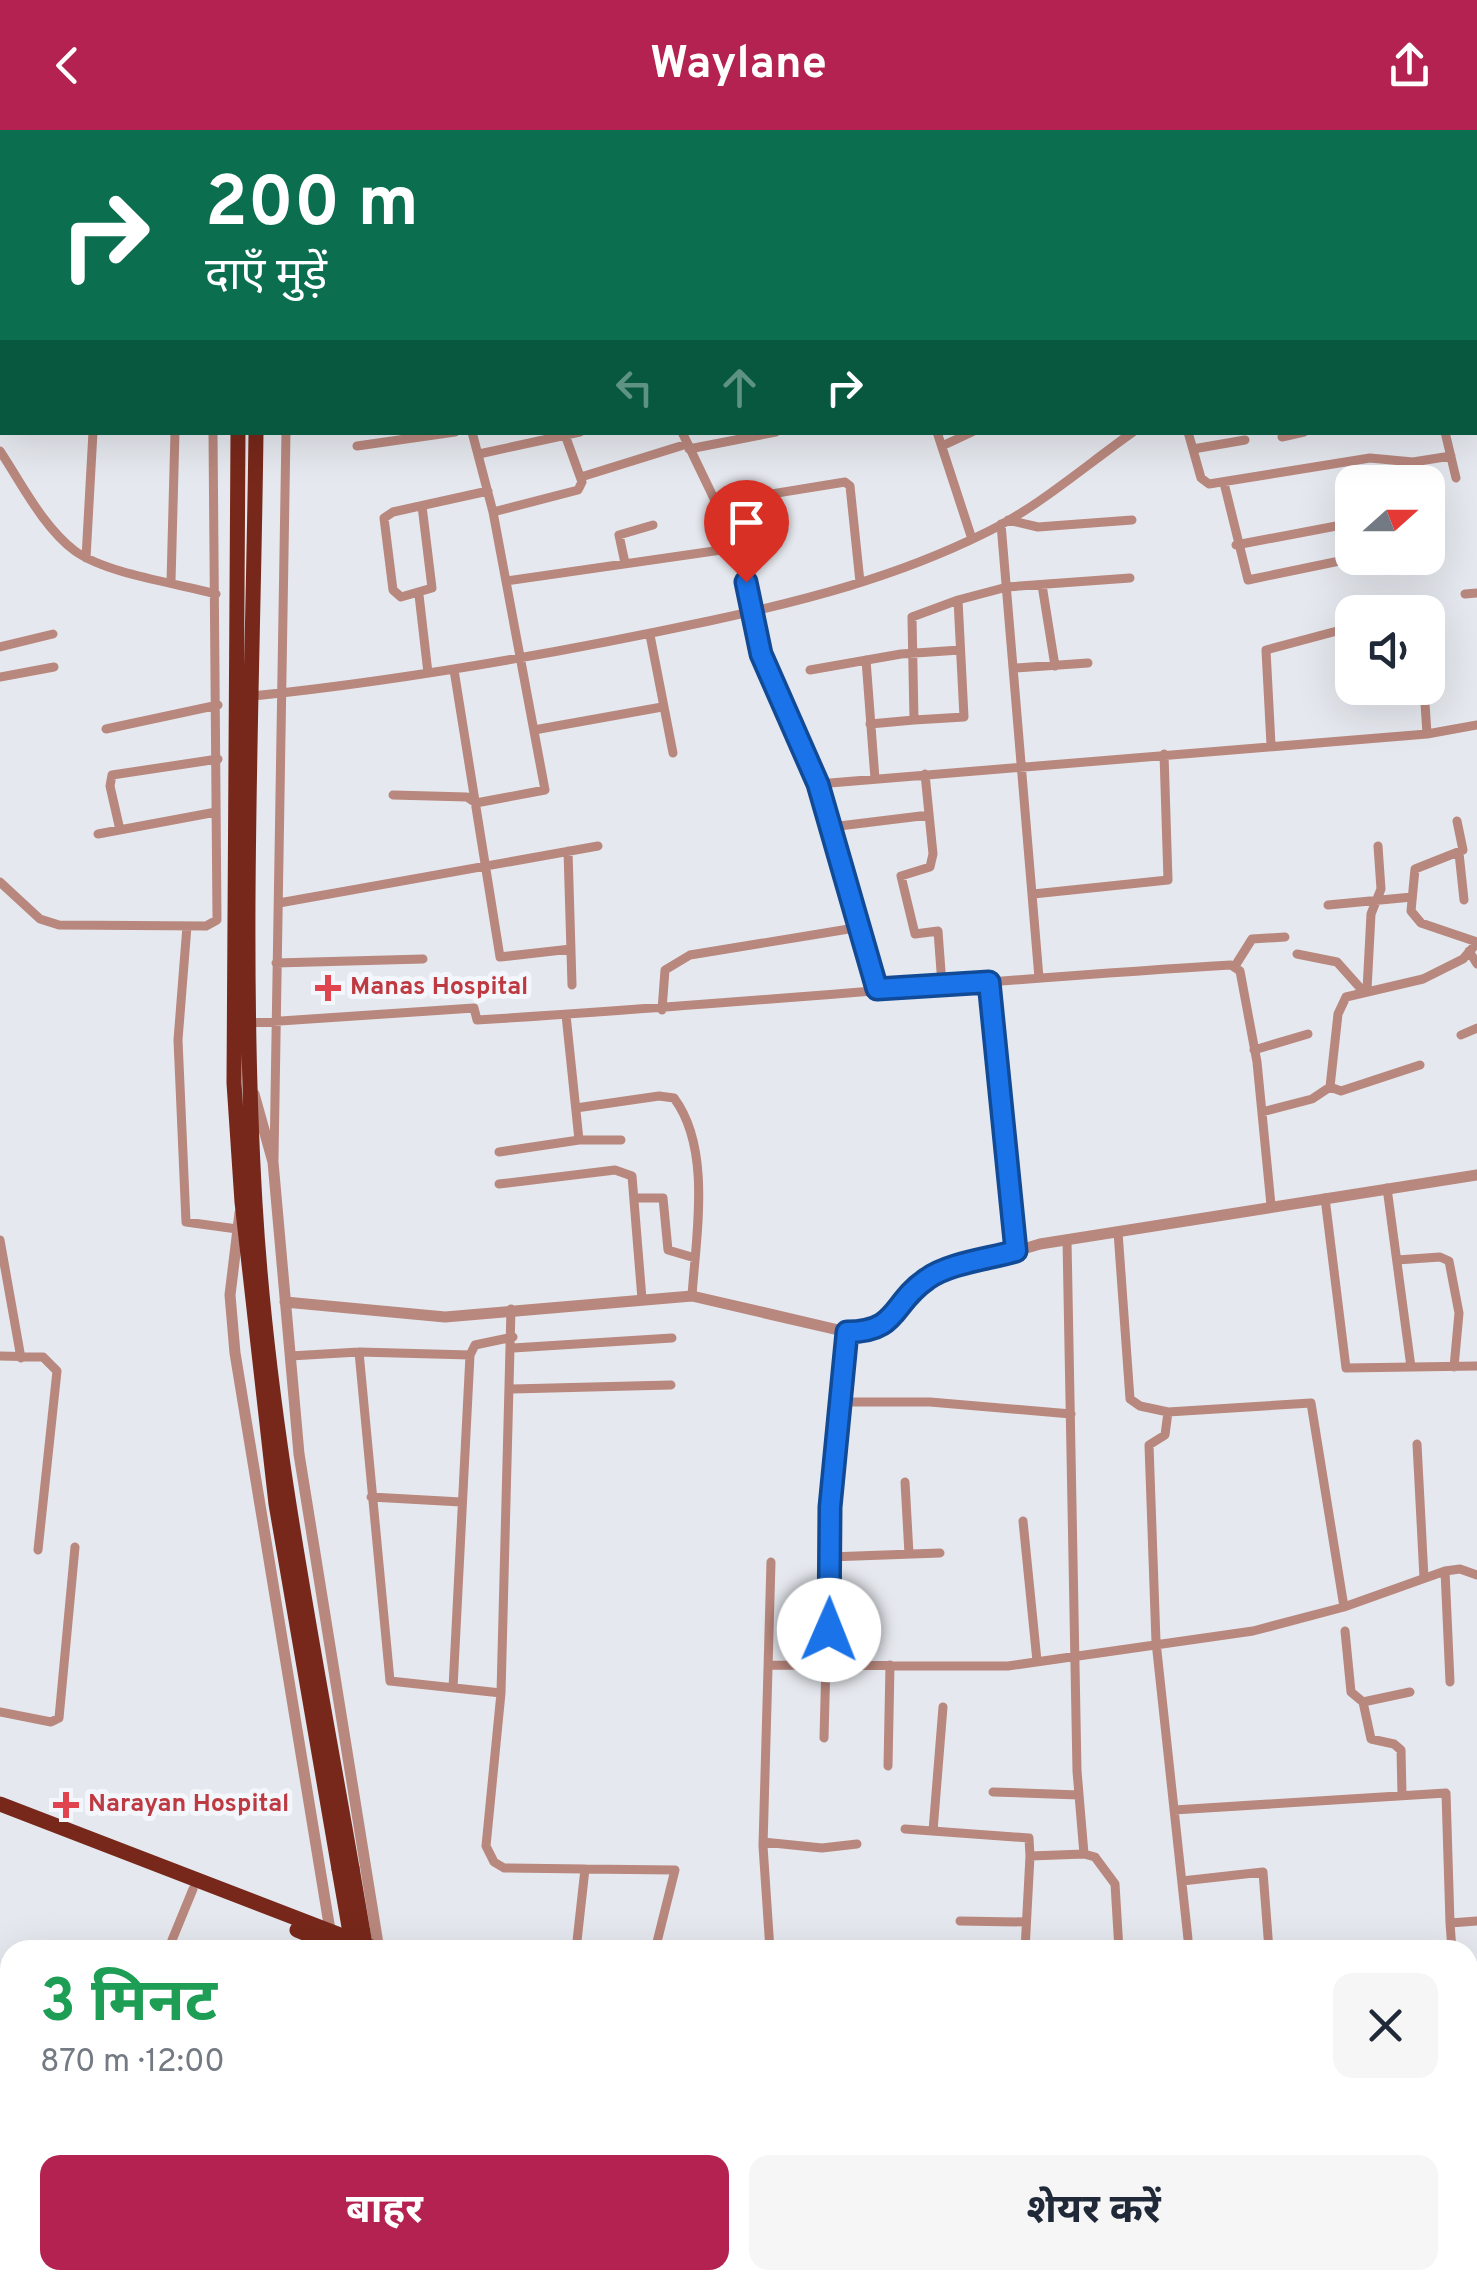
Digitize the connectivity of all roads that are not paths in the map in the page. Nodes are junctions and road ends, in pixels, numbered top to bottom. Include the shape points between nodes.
1 (93, 435) edge
2 (176, 435) edge
3 (212, 435) edge
4 (238, 435) edge
5 (256, 435) edge
6 (286, 435) edge
7 (418, 435) edge
8 (473, 435) edge
9 (565, 435) edge
10 (683, 435) edge
11 (757, 435) edge
12 (939, 435) edge
13 (966, 435) edge
14 (1129, 435) edge
15 (1189, 435) edge
16 (1288, 435) edge
17 (1446, 435) edge
18 (1282, 436) dead end
19 (1245, 440) dead end
20 (357, 446) dead end
21 (688, 446) junction
22 (942, 446) junction
23 (1193, 449) junction
24 (0, 451) edge
25 (478, 454) junction
26 (1451, 456) junction
27 (581, 478) junction
28 (1456, 478) dead end
29 (1224, 484) junction
30 (488, 492) junction
31 (716, 503) junction
32 (422, 506) junction
33 (493, 512) junction
34 (1132, 520) dead end
35 (1004, 522) junction
36 (654, 525) dead end
37 (1335, 525) edge
38 (972, 539) junction
39 (1236, 545) junction
40 (734, 548) junction
41 (86, 558) junction
42 (1335, 562) edge
43 (625, 564) junction
44 (1130, 578) dead end
45 (506, 581) junction
46 (172, 582) junction
47 (860, 582) junction
48 (1042, 584) junction
49 (1007, 587) junction
50 (216, 594) junction
51 (419, 595) junction
52 (958, 600) junction
53 (754, 613) junction
54 (1335, 632) edge
55 (53, 634) dead end
56 (650, 635) junction
57 (0, 647) edge
58 (960, 650) junction
59 (912, 653) junction
60 (521, 658) junction
61 (866, 660) junction
62 (1088, 664) dead end
63 (1055, 666) junction
64 (54, 667) dead end
65 (1014, 668) junction
66 (454, 670) junction
67 (810, 670) dead end
68 (428, 673) junction
69 (0, 676) edge
70 (282, 693) junction
71 (253, 696) junction
72 (218, 705) junction
73 (1425, 705) edge
74 (662, 707) junction
75 (914, 720) junction
76 (870, 724) junction
77 (1477, 725) edge
78 (106, 729) dead end
79 (534, 730) junction
80 (1427, 734) junction
81 (1271, 746) junction
82 (673, 753) dead end
83 (1164, 754) junction
84 (218, 759) junction
85 (1024, 766) junction
86 (925, 774) junction
87 (875, 778) junction
88 (818, 784) junction
89 (393, 795) dead end
90 (476, 803) junction
91 (216, 812) junction
92 (929, 814) junction
93 (1457, 821) dead end
94 (832, 827) junction
95 (120, 830) junction
96 (98, 834) dead end
97 (598, 846) dead end
98 (1378, 846) dead end
99 (568, 851) junction
100 (1459, 853) junction
101 (488, 863) junction
102 (0, 882) edge
103 (1033, 894) junction
104 (1412, 897) junction
105 (1377, 900) junction
106 (1464, 900) dead end
107 (279, 903) junction
108 (1328, 904) dead end
109 (216, 923) junction
110 (234, 924) junction
111 (186, 926) junction
112 (861, 927) junction
113 (1285, 937) dead end
114 (1474, 945) edge
115 (571, 949) junction
116 (1297, 954) dead end
117 (424, 959) dead end
118 (276, 963) junction
119 (1477, 964) edge
120 (1235, 966) junction
121 (1039, 978) junction
122 (989, 982) junction
123 (572, 985) dead end
124 (942, 985) junction
125 (877, 989) junction
126 (1364, 990) junction
127 (662, 1010) junction
128 (566, 1015) junction
129 (250, 1023) junction
130 (275, 1023) junction
131 (1477, 1028) edge
132 (1308, 1034) dead end
133 (1461, 1035) dead end
134 (1254, 1050) junction
135 (1420, 1064) dead end
136 (250, 1080) junction
137 (1330, 1087) junction
138 (576, 1108) junction
139 (1262, 1112) junction
140 (579, 1140) junction
141 (621, 1140) dead end
142 (499, 1152) dead end
143 (274, 1162) junction
144 (1477, 1174) edge
145 (499, 1184) dead end
146 (1387, 1188) junction
147 (636, 1198) junction
148 (1325, 1198) junction
149 (242, 1202) junction
150 (1271, 1205) junction
151 (237, 1230) junction
152 (1118, 1232) junction
153 (0, 1240) edge
154 (1068, 1240) junction
155 (1016, 1251) junction
156 (694, 1258) junction
157 (1396, 1260) junction
158 (692, 1296) junction
159 (642, 1299) junction
160 (285, 1302) junction
161 (512, 1309) junction
162 (847, 1332) junction
163 (672, 1338) dead end
164 (513, 1343) junction
165 (359, 1352) junction
166 (470, 1355) junction
167 (0, 1356) edge
168 (290, 1356) junction
169 (22, 1358) junction
170 (1454, 1366) junction
171 (1477, 1366) edge
172 (1411, 1367) junction
173 (671, 1386) dead end
174 (512, 1389) junction
175 (840, 1402) junction
176 (1168, 1412) junction
177 (1070, 1414) junction
178 (1417, 1444) dead end
179 (906, 1482) dead end
180 (370, 1497) junction
181 (461, 1502) junction
182 (1023, 1520) dead end
183 (75, 1547) dead end
184 (38, 1550) dead end
185 (940, 1553) dead end
186 (909, 1554) junction
187 (830, 1557) junction
188 (771, 1562) dead end
189 (1446, 1571) junction
190 (1477, 1575) edge
191 (1424, 1578) junction
192 (1344, 1607) junction
193 (1345, 1630) dead end
194 (1156, 1642) junction
195 (1075, 1655) junction
196 (1037, 1661) junction
197 (771, 1665) junction
198 (890, 1665) junction
199 (828, 1666) junction
200 (1450, 1682) dead end
201 (453, 1688) junction
202 (1410, 1692) dead end
203 (501, 1693) junction
204 (1362, 1702) junction
205 (943, 1707) dead end
206 (0, 1712) edge
207 (824, 1738) dead end
208 (888, 1766) dead end
209 (993, 1792) dead end
210 (1402, 1794) junction
211 (1079, 1795) junction
212 (0, 1804) edge
213 (1174, 1810) junction
214 (0, 1813) edge
215 (905, 1829) dead end
216 (933, 1831) junction
217 (763, 1842) junction
218 (857, 1844) dead end
219 (1084, 1854) junction
220 (1030, 1856) junction
221 (345, 1869) junction
222 (585, 1869) junction
223 (1182, 1881) junction
224 (192, 1889) junction
225 (960, 1921) dead end
226 (1477, 1921) edge
227 (1026, 1922) junction
228 (1450, 1923) junction
229 (1188, 1939) dead end
230 (172, 1940) edge
231 (326, 1940) edge
232 (327, 1940) edge
233 (338, 1940) edge
234 (339, 1940) edge
235 (363, 1940) edge
236 (377, 1940) edge
237 (577, 1940) edge
238 (658, 1940) edge
239 (769, 1940) edge
240 (1025, 1940) edge
241 (1118, 1940) edge
242 (1268, 1940) edge
243 (1451, 1940) edge

1 - 41 street
2 - 46 street
3 - 50 street
4 - 110 highway
5 - 71 highway
6 - 70 street
7 - 20 street
8 - 25 street
9 - 25 street
9 - 27 street
10 - 21 street
11 - 21 street
12 - 22 street
13 - 22 street
14 - 35 street
15 - 23 street
16 - 18 street
17 - 26 street
19 - 23 street
21 - 27 street
21 - 31 street
22 - 38 street
23 - 29 street via 1204,483
24 - 41 street via 60,537
25 - 30 street
26 - 28 street
26 - 29 street via 1413,462 1370,458
27 - 33 street via 572,493
29 - 39 street
30 - 32 street
30 - 33 street
31 - 40 street
31 - 47 street via 846,482
32 - 51 street via 432,588
32 - 51 street via 388,514 384,526 393,590 400,597
33 - 45 street
34 - 35 street via 1038,527
35 - 38 street
35 - 49 street
36 - 43 street via 619,535
37 - 39 street
38 - 47 street
39 - 42 street via 1248,580
40 - 43 street
40 - 53 street
41 - 46 street
43 - 45 street
44 - 48 street
45 - 60 street
46 - 50 street
47 - 53 street
48 - 49 street
48 - 63 street
49 - 52 street
49 - 65 street
50 - 72 street
51 - 68 street
52 - 58 street
52 - 59 street via 913,614
53 - 56 street
53 - 88 street via 761,654
54 - 81 street via 1266,650
55 - 57 street
56 - 60 street
56 - 74 street
58 - 59 street
58 - 75 street via 964,717
59 - 61 street
59 - 75 street
60 - 66 street
60 - 79 street
61 - 67 street
61 - 76 street
62 - 63 street
63 - 65 street
64 - 69 street
65 - 85 street
66 - 68 street
66 - 90 street
68 - 70 street
70 - 71 street
70 - 107 street
71 - 129 highway
72 - 78 street
72 - 84 street
73 - 80 street
74 - 79 street
74 - 82 street
75 - 76 street
76 - 87 street
77 - 80 street
79 - 90 street via 545,790
80 - 81 street
81 - 83 street
83 - 85 street
83 - 103 street via 1168,880
84 - 91 street
84 - 95 street via 112,776
85 - 86 street
85 - 103 street
86 - 87 street
86 - 92 street
87 - 88 street
88 - 94 street
89 - 90 street via 466,797
90 - 101 street
91 - 95 street
91 - 109 street
92 - 94 street
92 - 124 street via 930,866 900,876 914,934 938,931
93 - 100 street via 1464,846
94 - 112 street
95 - 96 street
97 - 99 street
98 - 105 street
99 - 101 street
99 - 115 street
100 - 104 street via 1420,864
100 - 106 street
101 - 107 street
101 - 115 street via 500,957
102 - 111 street via 40,919 59,925
103 - 121 street
104 - 105 street
104 - 114 street via 1414,919
105 - 108 street
105 - 126 street
107 - 118 street
109 - 110 street
109 - 111 street
110 - 149 highway
111 - 151 street via 178,1040 186,1222
112 - 125 street
112 - 127 street via 690,955 665,970
113 - 120 street via 1252,939
114 - 119 street
114 - 126 street via 1423,979
115 - 123 street
116 - 126 street via 1337,962
117 - 118 street
118 - 130 street
120 - 121 street
120 - 134 street
121 - 122 street
122 - 124 street
122 - 155 street
124 - 125 street
125 - 127 street
126 - 137 street via 1340,1004
127 - 128 street
128 - 130 street via 477,1020 474,1008
128 - 138 street
129 - 130 street
129 - 136 highway
130 - 143 street
131 - 133 street
132 - 134 street
134 - 139 street
135 - 137 street via 1341,1091
136 - 143 street
136 - 221 highway via 269,1360
137 - 139 street via 1312,1100
138 - 140 street
138 - 156 street via 674,1098 692,1128
139 - 150 street
140 - 141 street
140 - 142 street
143 - 160 street
144 - 146 street
145 - 147 street via 626,1171
146 - 148 street
146 - 157 street
147 - 156 street via 663,1198 668,1250
147 - 159 street
148 - 150 street
148 - 172 street via 1345,1364
149 - 151 street
149 - 221 highway via 276,1504
150 - 152 street
151 - 233 street via 230,1295 235,1354
152 - 154 street
152 - 176 street via 1130,1399
153 - 169 street
154 - 155 street
154 - 177 street
155 - 162 street via 929,1277 889,1322 872,1332
156 - 158 street
157 - 170 street via 1449,1261 1458,1313
157 - 172 street
158 - 159 street
158 - 162 street
159 - 161 street
160 - 161 street via 445,1317
160 - 168 street
161 - 164 street
162 - 175 street
163 - 164 street
164 - 166 street via 476,1345
164 - 174 street
165 - 166 street
165 - 168 street
165 - 180 street
166 - 181 street
167 - 169 street
168 - 236 street via 302,1473
169 - 184 street via 43,1357 56,1370
170 - 171 street
170 - 172 street
173 - 174 street
174 - 203 street
175 - 177 street
175 - 187 street
176 - 192 street via 1311,1403
176 - 194 street via 1165,1435 1148,1445
177 - 195 street
178 - 191 street
179 - 186 street
180 - 181 street
180 - 201 street via 390,1681
181 - 201 street
182 - 196 street
183 - 206 street via 59,1718
185 - 186 street
186 - 187 street
187 - 199 street
188 - 197 street
189 - 190 street
189 - 191 street
189 - 200 street
191 - 192 street
192 - 194 street via 1254,1631
193 - 204 street via 1351,1692
194 - 195 street
194 - 213 street
195 - 196 street
195 - 211 street
196 - 198 street
197 - 199 street
197 - 217 street
198 - 199 street
198 - 208 street
199 - 207 street
201 - 203 street
202 - 204 street
203 - 222 street via 488,1855 504,1868
204 - 210 street via 1371,1739 1401,1750
205 - 216 street
209 - 211 street
210 - 213 street
210 - 228 street via 1446,1794
211 - 219 street
212 - 232 highway
213 - 223 street
214 - 224 highway
215 - 216 street
216 - 220 street via 1029,1838
217 - 218 street
217 - 239 street
219 - 220 street
219 - 241 street via 1095,1857 1114,1884
220 - 227 street
221 - 234 highway, bridge
221 - 235 highway, bridge
222 - 237 street
222 - 238 street via 675,1870
223 - 229 street
223 - 242 street via 1263,1872
224 - 230 street
224 - 231 highway
225 - 227 street
226 - 228 street
227 - 240 street
228 - 243 street

